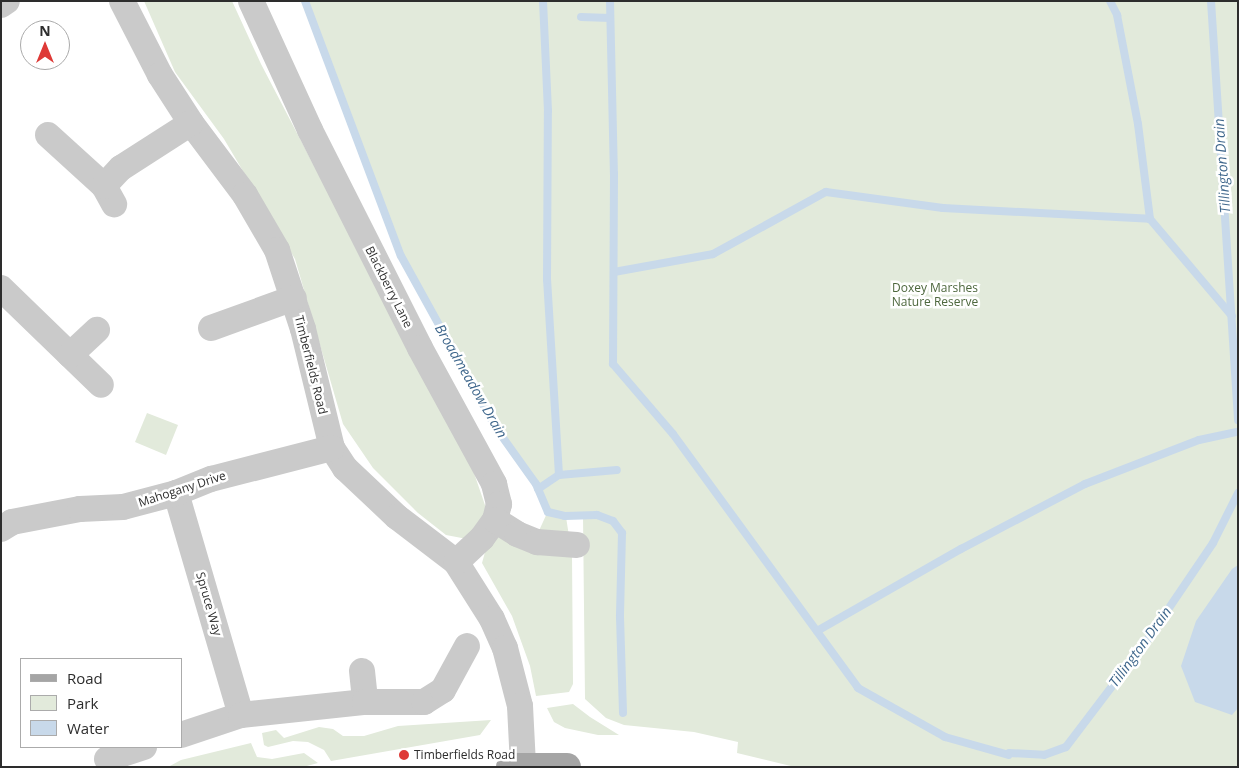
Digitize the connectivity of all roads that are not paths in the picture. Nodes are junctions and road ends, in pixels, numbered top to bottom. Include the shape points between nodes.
1 (8, 1) edge
2 (122, 1) edge
3 (251, 1) edge
4 (1, 5) edge
5 (191, 123) junction
6 (48, 135) dead end
7 (1, 288) edge
8 (294, 298) junction
9 (211, 328) dead end
10 (97, 330) dead end
11 (70, 355) junction
12 (101, 385) dead end
13 (332, 448) junction
14 (176, 493) junction
15 (495, 520) junction
16 (1, 529) edge
17 (577, 545) dead end
18 (456, 562) junction
19 (467, 646) dead end
20 (362, 671) dead end
21 (365, 702) junction
22 (241, 715) junction
23 (182, 735) edge
24 (139, 748) edge
25 (107, 759) dead end
26 (523, 766) edge
27 (510, 767) edge
28 (567, 767) edge

1 - 4 street
2 - 5 street, Timberfields Road via 160,75
3 - 15 street, Blackberry Lane via 318,147 490,478 499,504
5 - 6 street via 121,168 109,195
5 - 8 street, Timberfields Road via 246,195 277,250
7 - 11 street
8 - 9 street
8 - 13 street, Timberfields Road
10 - 11 street
11 - 12 street
13 - 14 street, Mahogany Drive via 210,479
13 - 18 street, Timberfields Road via 345,468 384,505
14 - 16 street, Mahogany Drive via 123,507 80,509 12,522
14 - 22 street, Spruce Way
15 - 17 street via 537,542
15 - 18 street via 482,538
18 - 26 street, Timberfields Road via 492,619 505,648 520,706
19 - 21 street via 443,690 424,702
20 - 21 street
21 - 22 street
22 - 23 street
24 - 25 street
26 - 27 main road
26 - 28 main road

